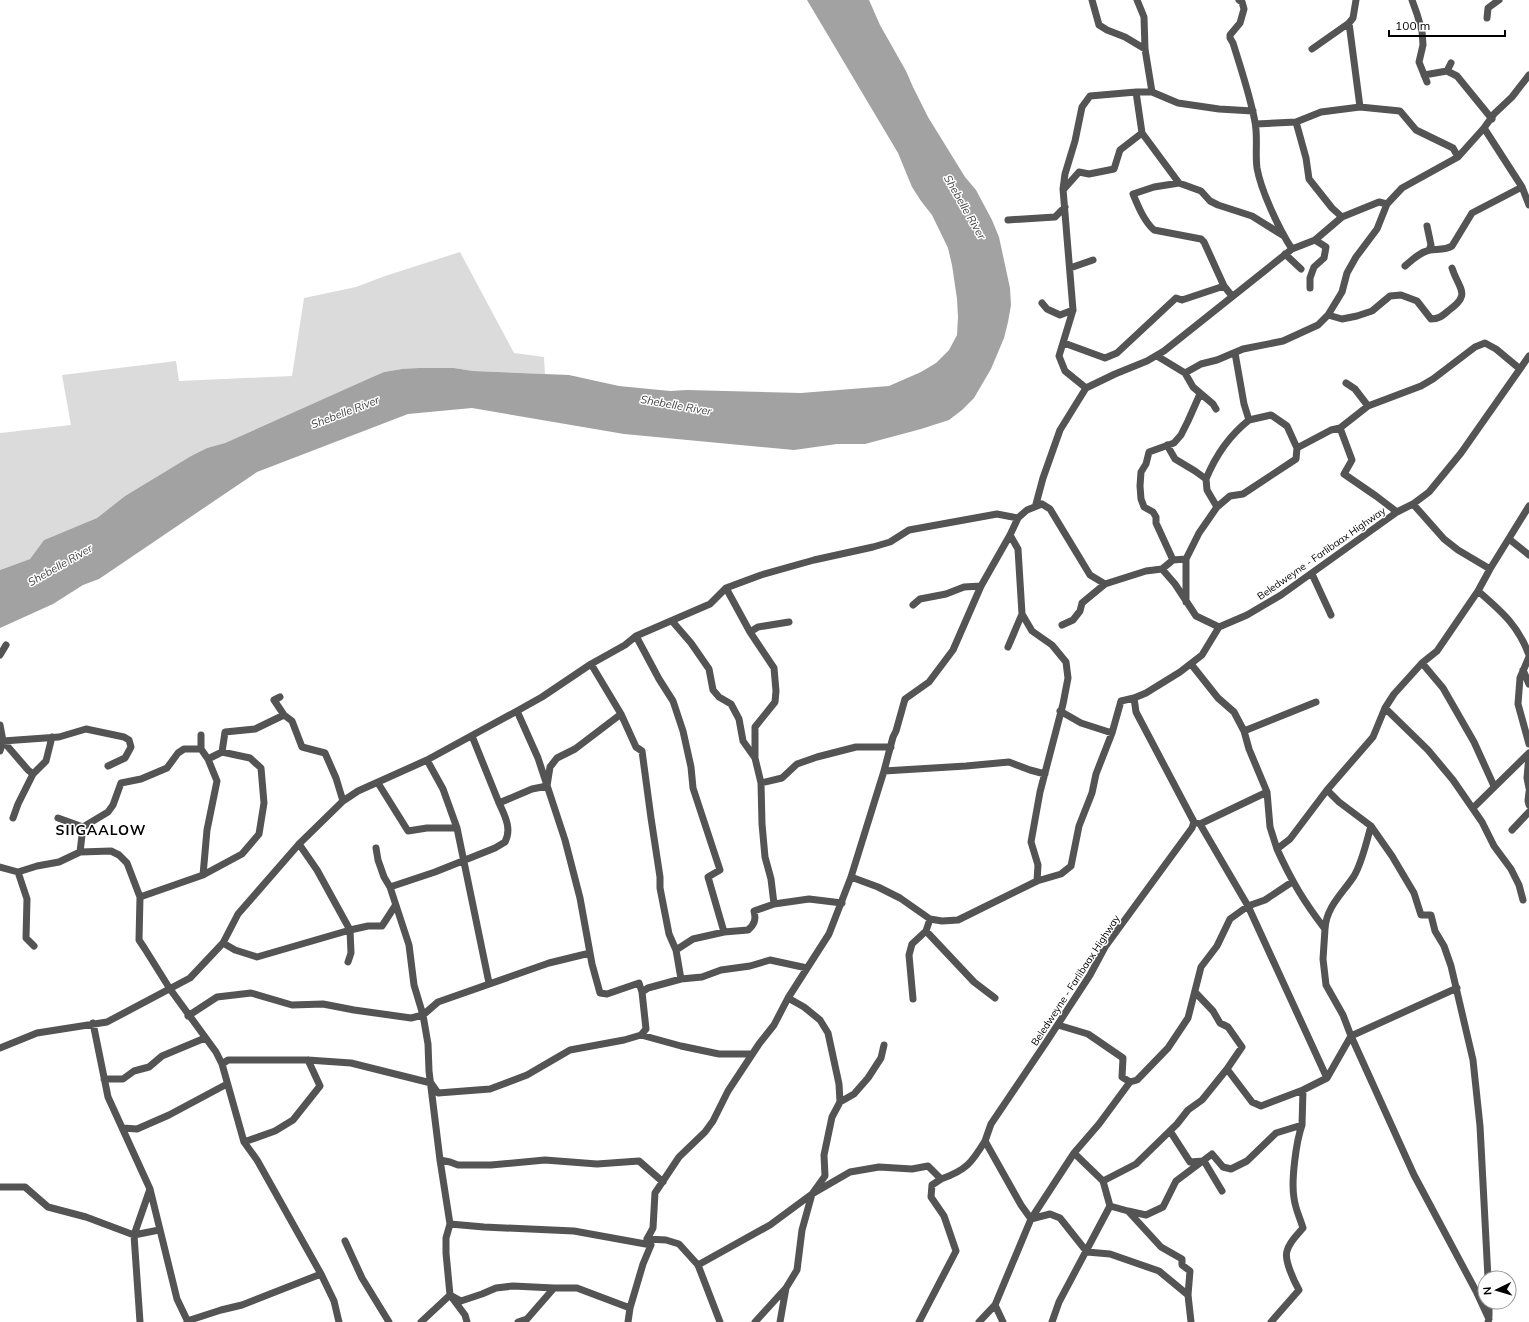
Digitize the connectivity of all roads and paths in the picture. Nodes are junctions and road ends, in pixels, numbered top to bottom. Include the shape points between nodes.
1 (1092, 0) edge
2 (1137, 0) edge
3 (1239, 0) edge
4 (1356, 0) edge
5 (1412, 0) edge
6 (1499, 0) edge
7 (1487, 18) dead end
8 (1349, 23) junction
9 (1145, 49) junction
10 (1312, 49) dead end
11 (1451, 63) dead end
12 (1447, 71) junction
13 (1424, 75) junction
14 (1529, 75) edge
15 (1427, 82) dead end
16 (1136, 92) junction
17 (1152, 92) junction
18 (1360, 107) junction
19 (1253, 111) junction
20 (1492, 119) junction
21 (1296, 122) junction
22 (1256, 124) junction
23 (1484, 128) junction
24 (1142, 134) junction
25 (1458, 157) junction
26 (1179, 183) junction
27 (1522, 187) junction
28 (1063, 190) junction
29 (1387, 204) junction
30 (1529, 204) edge
31 (1066, 207) junction
32 (1342, 217) junction
33 (1008, 220) dead end
34 (1427, 226) dead end
35 (1464, 226) junction
36 (1284, 236) junction
37 (1460, 238) dead end
38 (1315, 240) junction
39 (1292, 249) junction
40 (1429, 250) junction
41 (1285, 254) junction
42 (1093, 260) dead end
43 (1405, 266) dead end
44 (1070, 268) junction
45 (1452, 268) dead end
46 (1300, 269) dead end
47 (1224, 286) junction
48 (1310, 288) dead end
49 (1232, 296) junction
50 (1042, 303) dead end
51 (1073, 310) junction
52 (1328, 315) junction
53 (1064, 343) junction
54 (1235, 353) junction
55 (1157, 356) junction
56 (1529, 356) edge
57 (1520, 369) junction
58 (1185, 373) junction
59 (1346, 383) dead end
60 (1086, 388) junction
61 (1200, 394) junction
62 (1368, 406) junction
63 (1216, 409) dead end
64 (1249, 420) junction
65 (1340, 428) junction
66 (1167, 446) junction
67 (1297, 448) junction
68 (1206, 479) junction
69 (1042, 504) junction
70 (1413, 504) junction
71 (1529, 506) edge
72 (1216, 507) junction
73 (1396, 512) junction
74 (1018, 518) junction
75 (1010, 535) junction
76 (1509, 539) junction
77 (1529, 555) edge
78 (1186, 559) junction
79 (1173, 560) junction
80 (1162, 569) junction
81 (1490, 569) junction
82 (1312, 574) junction
83 (1105, 584) junction
84 (981, 586) junction
85 (726, 588) junction
86 (1478, 591) junction
87 (1186, 602) junction
88 (913, 605) dead end
89 (1022, 614) junction
90 (1331, 615) dead end
91 (672, 621) junction
92 (789, 622) dead end
93 (1062, 625) dead end
94 (1219, 627) junction
95 (750, 632) junction
96 (636, 636) junction
97 (6, 645) dead end
98 (1008, 647) dead end
99 (0, 655) edge
100 (1529, 656) edge
101 (1422, 663) junction
102 (591, 664) junction
103 (1191, 664) junction
104 (1523, 670) junction
105 (1529, 684) edge
106 (280, 697) dead end
107 (1134, 698) junction
108 (1316, 702) dead end
109 (1385, 708) junction
110 (1060, 711) junction
111 (517, 712) junction
112 (621, 714) junction
113 (284, 716) junction
114 (0, 725) edge
115 (1244, 731) junction
116 (1112, 733) junction
117 (201, 735) dead end
118 (472, 736) junction
119 (52, 737) junction
120 (3, 742) junction
121 (1529, 744) edge
122 (891, 747) junction
123 (201, 749) junction
124 (0, 751) edge
125 (222, 752) junction
126 (1529, 754) edge
127 (755, 758) junction
128 (208, 759) junction
129 (427, 760) junction
130 (108, 766) dead end
131 (884, 771) junction
132 (33, 774) junction
133 (1045, 774) junction
134 (378, 783) junction
135 (762, 783) junction
136 (547, 786) junction
137 (1494, 786) junction
138 (1529, 788) edge
139 (1327, 790) junction
140 (1267, 792) junction
141 (1529, 792) edge
142 (343, 801) junction
143 (499, 803) junction
144 (1529, 805) edge
145 (1473, 808) junction
146 (1529, 812) edge
147 (13, 818) dead end
148 (58, 818) dead end
149 (1197, 823) junction
150 (1371, 826) junction
151 (83, 827) junction
152 (457, 828) junction
153 (1512, 830) dead end
154 (299, 844) junction
155 (376, 848) dead end
156 (1277, 849) junction
157 (80, 852) junction
158 (463, 861) junction
159 (0, 866) edge
160 (18, 872) junction
161 (203, 875) junction
162 (851, 877) junction
163 (1037, 881) junction
164 (1292, 882) junction
165 (390, 887) junction
166 (140, 897) junction
167 (1523, 900) dead end
168 (842, 903) junction
169 (774, 904) junction
170 (395, 906) junction
171 (1248, 906) junction
172 (930, 919) junction
173 (1325, 929) junction
174 (350, 930) junction
175 (926, 931) junction
176 (724, 932) junction
177 (223, 942) junction
178 (34, 946) dead end
179 (676, 950) junction
180 (590, 953) junction
181 (348, 962) dead end
182 (807, 968) junction
183 (681, 979) junction
184 (489, 983) junction
185 (1457, 988) junction
186 (170, 989) junction
187 (642, 992) junction
188 (1195, 992) junction
189 (788, 998) junction
190 (995, 998) dead end
191 (913, 999) dead end
192 (423, 1015) junction
193 (188, 1016) junction
194 (93, 1023) junction
195 (1058, 1025) junction
196 (641, 1035) junction
197 (1351, 1036) junction
198 (205, 1038) junction
199 (884, 1046) dead end
200 (0, 1048) edge
201 (752, 1054) junction
202 (308, 1060) junction
203 (222, 1064) junction
204 (1227, 1069) junction
205 (1327, 1078) junction
206 (104, 1079) junction
207 (1130, 1082) junction
208 (431, 1083) junction
209 (227, 1084) junction
210 (1304, 1090) junction
211 (840, 1102) junction
212 (1302, 1125) junction
213 (124, 1128) junction
214 (1170, 1131) junction
215 (985, 1141) junction
216 (244, 1142) junction
217 (1074, 1153) junction
218 (440, 1160) junction
219 (1204, 1162) junction
220 (942, 1179) junction
221 (663, 1182) junction
222 (1103, 1182) junction
223 (0, 1187) edge
224 (150, 1189) junction
225 (1222, 1191) dead end
226 (812, 1194) junction
227 (1110, 1206) junction
228 (1128, 1211) junction
229 (1031, 1219) junction
230 (450, 1224) junction
231 (159, 1230) junction
232 (134, 1235) junction
233 (345, 1241) dead end
234 (649, 1242) junction
235 (1087, 1252) junction
236 (698, 1265) junction
237 (1488, 1270) edge
238 (321, 1274) junction
239 (554, 1288) junction
240 (786, 1288) junction
241 (450, 1295) junction
242 (1188, 1295) junction
243 (995, 1305) junction
244 (630, 1308) junction
245 (1489, 1310) edge
246 (1489, 1321) edge
247 (140, 1322) edge
248 (187, 1322) edge
249 (339, 1322) edge
250 (389, 1322) edge
251 (421, 1322) edge
252 (467, 1322) edge
253 (518, 1322) edge
254 (628, 1322) edge
255 (720, 1322) edge
256 (755, 1322) edge
257 (780, 1322) edge
258 (919, 1322) edge
259 (979, 1322) edge
260 (1003, 1322) edge
261 (1052, 1322) edge
262 (1191, 1322) edge
263 (1271, 1322) edge

1 - 9 street via 1099,25
2 - 9 street via 1144,17
3 - 19 street via 1244,9 1240,23 1230,38
4 - 8 street via 1353,18
5 - 13 street via 1422,31 1423,45 1419,62
6 - 7 street via 1488,8
8 - 10 street
8 - 18 street
9 - 17 street
11 - 12 street
12 - 13 street
12 - 20 street via 1458,76
13 - 15 street
14 - 20 street
16 - 17 street
16 - 24 street
16 - 28 street via 1090,96 1082,107
17 - 19 street via 1178,103
18 - 21 street via 1321,112
18 - 25 street via 1400,111 1416,130 1453,148
19 - 22 street
20 - 23 street
21 - 22 street
21 - 32 street via 1309,179
22 - 36 street via 1257,168 1264,192
23 - 25 street
23 - 27 street
24 - 26 street
24 - 28 street via 1120,150 1114,169 1089,174 1079,172
25 - 29 street via 1402,188
26 - 36 street via 1201,191 1218,205 1252,216
26 - 47 street via 1133,194 1137,205 1154,230 1201,239 1204,242
27 - 30 street
27 - 35 street via 1472,213
28 - 31 street
29 - 32 street via 1379,202
29 - 52 street via 1377,229 1347,273 1342,292
31 - 33 street via 1055,218
31 - 44 street
32 - 38 street
34 - 40 street via 1431,245
35 - 37 street
35 - 40 street via 1452,246
36 - 39 street
38 - 39 street
38 - 48 street via 1326,247 1324,258 1314,267
39 - 41 street
40 - 43 street
41 - 46 street
41 - 49 street
42 - 44 street
44 - 51 street
45 - 52 street via 1461,286 1462,298 1458,304 1437,319 1431,319 1418,301 1401,295 1390,296 1372,311 1358,316 1342,319
47 - 49 street
47 - 53 street via 1182,300 1176,298 1117,353 1105,358
49 - 55 street
50 - 51 street via 1047,309 1060,315
51 - 53 street
52 - 54 street via 1318,325 1283,341
53 - 60 street via 1059,356 1065,372
54 - 58 street via 1201,364
54 - 64 street
55 - 58 street
55 - 60 street
56 - 57 street, Beledweyne - Farlibaax Highway
57 - 62 street via 1485,343 1475,347 1421,386
57 - 70 street, Beledweyne - Farlibaax Highway via 1461,453 1429,492
58 - 61 street
59 - 62 street via 1355,389
60 - 69 street via 1060,430 1042,478 1036,504
61 - 63 street
61 - 66 street via 1181,435
62 - 65 street
64 - 67 street via 1270,415 1287,426
64 - 68 street via 1240,427 1221,452
65 - 67 street
65 - 73 street via 1352,460 1344,474
66 - 68 street via 1175,459
66 - 79 street via 1149,452 1141,472 1140,486 1144,507 1156,517 1156,523
67 - 72 street via 1296,459 1292,462 1243,494 1230,496
68 - 72 street via 1207,490
69 - 74 street via 1027,510
69 - 83 street via 1050,509 1090,575
70 - 73 street, Beledweyne - Farlibaax Highway
70 - 81 street via 1458,550
71 - 76 street
72 - 78 street
73 - 82 street, Beledweyne - Farlibaax Highway
74 - 75 street
74 - 85 street via 996,514 909,530 890,542 814,560
75 - 84 street
75 - 89 street via 1018,549
76 - 77 street
76 - 81 street
78 - 79 street
78 - 87 street
79 - 80 street
80 - 83 street via 1146,571
80 - 87 street
81 - 86 street
82 - 90 street
82 - 94 street, Beledweyne - Farlibaax Highway via 1254,611
83 - 93 street via 1082,603 1073,620
84 - 88 street via 964,587 946,594 920,599
84 - 122 street via 953,650 945,662 929,682 905,698
85 - 91 street via 710,604
85 - 95 street
86 - 100 street via 1508,617 1525,644
86 - 101 street via 1437,651
87 - 94 street via 1196,616
89 - 98 street
89 - 110 street via 1032,631 1052,645 1066,662 1068,678
91 - 96 street
91 - 127 street via 709,669 713,690 731,704 739,719 743,741
92 - 95 street via 758,627
94 - 103 street via 1202,655
95 - 127 street via 774,668 776,691 774,702 755,727
96 - 102 street
96 - 176 street via 673,701 683,731 693,788 720,870 708,877
97 - 99 street
100 - 104 street
101 - 109 street
101 - 137 street via 1443,688 1474,742
102 - 111 street
102 - 112 street
103 - 107 street
103 - 115 street via 1218,698 1234,712
104 - 105 street
104 - 121 street via 1518,704
106 - 113 street via 274,700
107 - 116 street via 1121,701
107 - 149 street via 1136,712
108 - 115 street
109 - 139 street via 1373,737
109 - 145 street via 1442,765
110 - 116 street via 1081,723
110 - 133 street
111 - 118 street
111 - 136 street via 538,758
112 - 136 street via 575,749 557,758 550,767
112 - 179 street via 636,747 642,751 660,888 669,934
113 - 125 street via 255,729 225,732
113 - 142 street via 292,721 302,747 325,753
114 - 120 street
115 - 140 street
116 - 163 street via 1079,826 1071,866 1061,874
117 - 123 street
118 - 129 street
118 - 143 street
119 - 120 street
119 - 130 street via 86,729 129,740 131,747 125,758
119 - 132 street via 46,761
120 - 124 street
120 - 132 street
122 - 131 street
122 - 135 street via 856,747 825,755 797,764 782,778
123 - 128 street
123 - 151 street via 184,750 178,753 167,768 121,783 108,812
125 - 128 street
125 - 161 street via 250,758 261,768 264,803 262,819 259,834 242,854
126 - 137 street
126 - 138 street
127 - 135 street
128 - 161 street via 217,781 207,830
129 - 134 street
129 - 152 street via 443,790
131 - 133 street via 1009,762
131 - 162 street
132 - 147 street
133 - 163 street via 1030,842 1038,865
134 - 142 street via 358,791
134 - 152 street via 408,832 427,828
135 - 169 street via 765,857
136 - 143 street via 532,789
136 - 180 street via 565,840 580,898
137 - 145 street
139 - 150 street
139 - 156 street via 1290,839
140 - 149 street
140 - 156 street via 1270,827
141 - 144 street
142 - 154 street
143 - 158 street via 508,825 505,842
145 - 167 street via 1494,846 1511,868
146 - 153 street
148 - 151 street
149 - 171 street
149 - 195 street, Beledweyne - Farlibaax Highway via 1105,947
150 - 173 street via 1355,875 1340,894 1326,919
150 - 185 street via 1414,893 1421,915 1431,915
151 - 157 street
152 - 158 street
154 - 174 street via 317,870
154 - 177 street via 238,914
155 - 165 street via 382,872
156 - 164 street
157 - 160 street via 59,862
157 - 166 street via 111,852 119,855 127,863
158 - 165 street
158 - 184 street
159 - 160 street
160 - 178 street via 27,898 26,938
161 - 166 street
162 - 168 street
162 - 172 street via 900,898
163 - 172 street via 958,920
164 - 171 street via 1265,900
164 - 173 street
165 - 170 street
166 - 186 street via 139,940
168 - 169 street via 809,898
168 - 182 street via 829,934
169 - 176 street via 754,911 756,919 748,930
170 - 174 street via 382,926
170 - 192 street via 409,945 414,985
171 - 188 street via 1230,919 1217,946 1201,967
171 - 205 street
172 - 175 street
173 - 197 street via 1323,959 1326,985
174 - 177 street via 257,957 235,950
174 - 181 street via 351,953
175 - 190 street via 974,982
175 - 191 street via 912,944 909,955
176 - 179 street via 693,939
177 - 186 street via 190,978
179 - 183 street
180 - 184 street via 549,963
180 - 187 street via 600,993 608,994 639,983
182 - 183 street via 770,960 721,970 702,977
182 - 189 street
183 - 187 street
184 - 192 street via 438,1002
185 - 197 street
185 - 237 street via 1473,1060 1480,1126
186 - 193 street
186 - 194 street via 107,1022
187 - 196 street via 646,1029
188 - 204 street via 1213,1011 1220,1023 1228,1027 1242,1047
188 - 207 street via 1188,1018 1168,1048 1137,1080
189 - 201 street via 774,1025
189 - 211 street via 820,1020 828,1033 839,1084
192 - 193 street via 411,1018 323,1004 292,1005 251,993 217,997
192 - 208 street
193 - 198 street
194 - 200 street via 37,1033
194 - 206 street
195 - 207 street via 1088,1034 1123,1058 1122,1077
195 - 215 street, Beledweyne - Farlibaax Highway via 991,1124
196 - 201 street via 719,1054
196 - 208 street via 570,1050 527,1075 490,1088 438,1093
197 - 205 street
197 - 246 street via 1414,1175 1476,1291
198 - 203 street
198 - 206 street via 162,1056 149,1067 134,1071 123,1079
199 - 211 street via 881,1058 868,1078 854,1094
201 - 221 street via 705,1132 679,1157
202 - 203 street via 228,1060
202 - 208 street via 351,1064
202 - 216 street via 320,1086 294,1120 275,1131
203 - 209 street
204 - 210 street via 1252,1102 1261,1106
204 - 214 street via 1202,1100 1188,1110
205 - 210 street
206 - 213 street via 108,1096
207 - 217 street
208 - 218 street
209 - 213 street via 144,1127
209 - 216 street
210 - 212 street
211 - 226 street via 832,1117 824,1154 825,1176
212 - 219 street via 1276,1133 1247,1161 1231,1169 1223,1167 1212,1154
212 - 263 street via 1293,1170 1294,1198 1303,1228 1291,1241 1286,1252 1291,1276 1299,1290
213 - 224 street
214 - 219 street via 1190,1162
214 - 222 street via 1136,1164
215 - 220 street, Beledweyne - Farlibaax Highway via 972,1162
215 - 229 street
216 - 238 street via 257,1160
217 - 222 street
217 - 229 street
218 - 221 street via 458,1165 545,1160 597,1164 639,1161
218 - 230 street
219 - 225 street
219 - 228 street via 1176,1181 1163,1207 1146,1215
220 - 226 street via 928,1166 912,1170 879,1167 850,1172
220 - 258 street via 932,1185 932,1198 944,1216 956,1251
221 - 234 street via 655,1194 653,1228
222 - 227 street
223 - 232 street via 25,1187 48,1206
224 - 231 street
224 - 232 street
226 - 236 street via 770,1225
226 - 240 street via 802,1230 797,1270
227 - 228 street
227 - 235 street
228 - 242 street via 1162,1247 1182,1259 1182,1265 1190,1271
229 - 235 street via 1050,1214 1060,1218
229 - 243 street
230 - 234 street via 574,1231
230 - 241 street via 446,1238 446,1253
231 - 232 street
231 - 248 street via 177,1299
232 - 247 street
233 - 250 street via 362,1278
234 - 236 street via 666,1240 679,1244
234 - 244 street
235 - 242 street via 1110,1254 1159,1272
235 - 261 street via 1059,1302
236 - 255 street
238 - 248 street via 242,1305
238 - 249 street via 334,1301
239 - 241 street via 496,1288 461,1301
239 - 244 street via 577,1288
239 - 253 street via 527,1318
240 - 256 street
240 - 257 street
241 - 251 street
241 - 252 street via 465,1315
242 - 262 street
243 - 259 street
243 - 260 street
244 - 254 street
245 - 246 street

